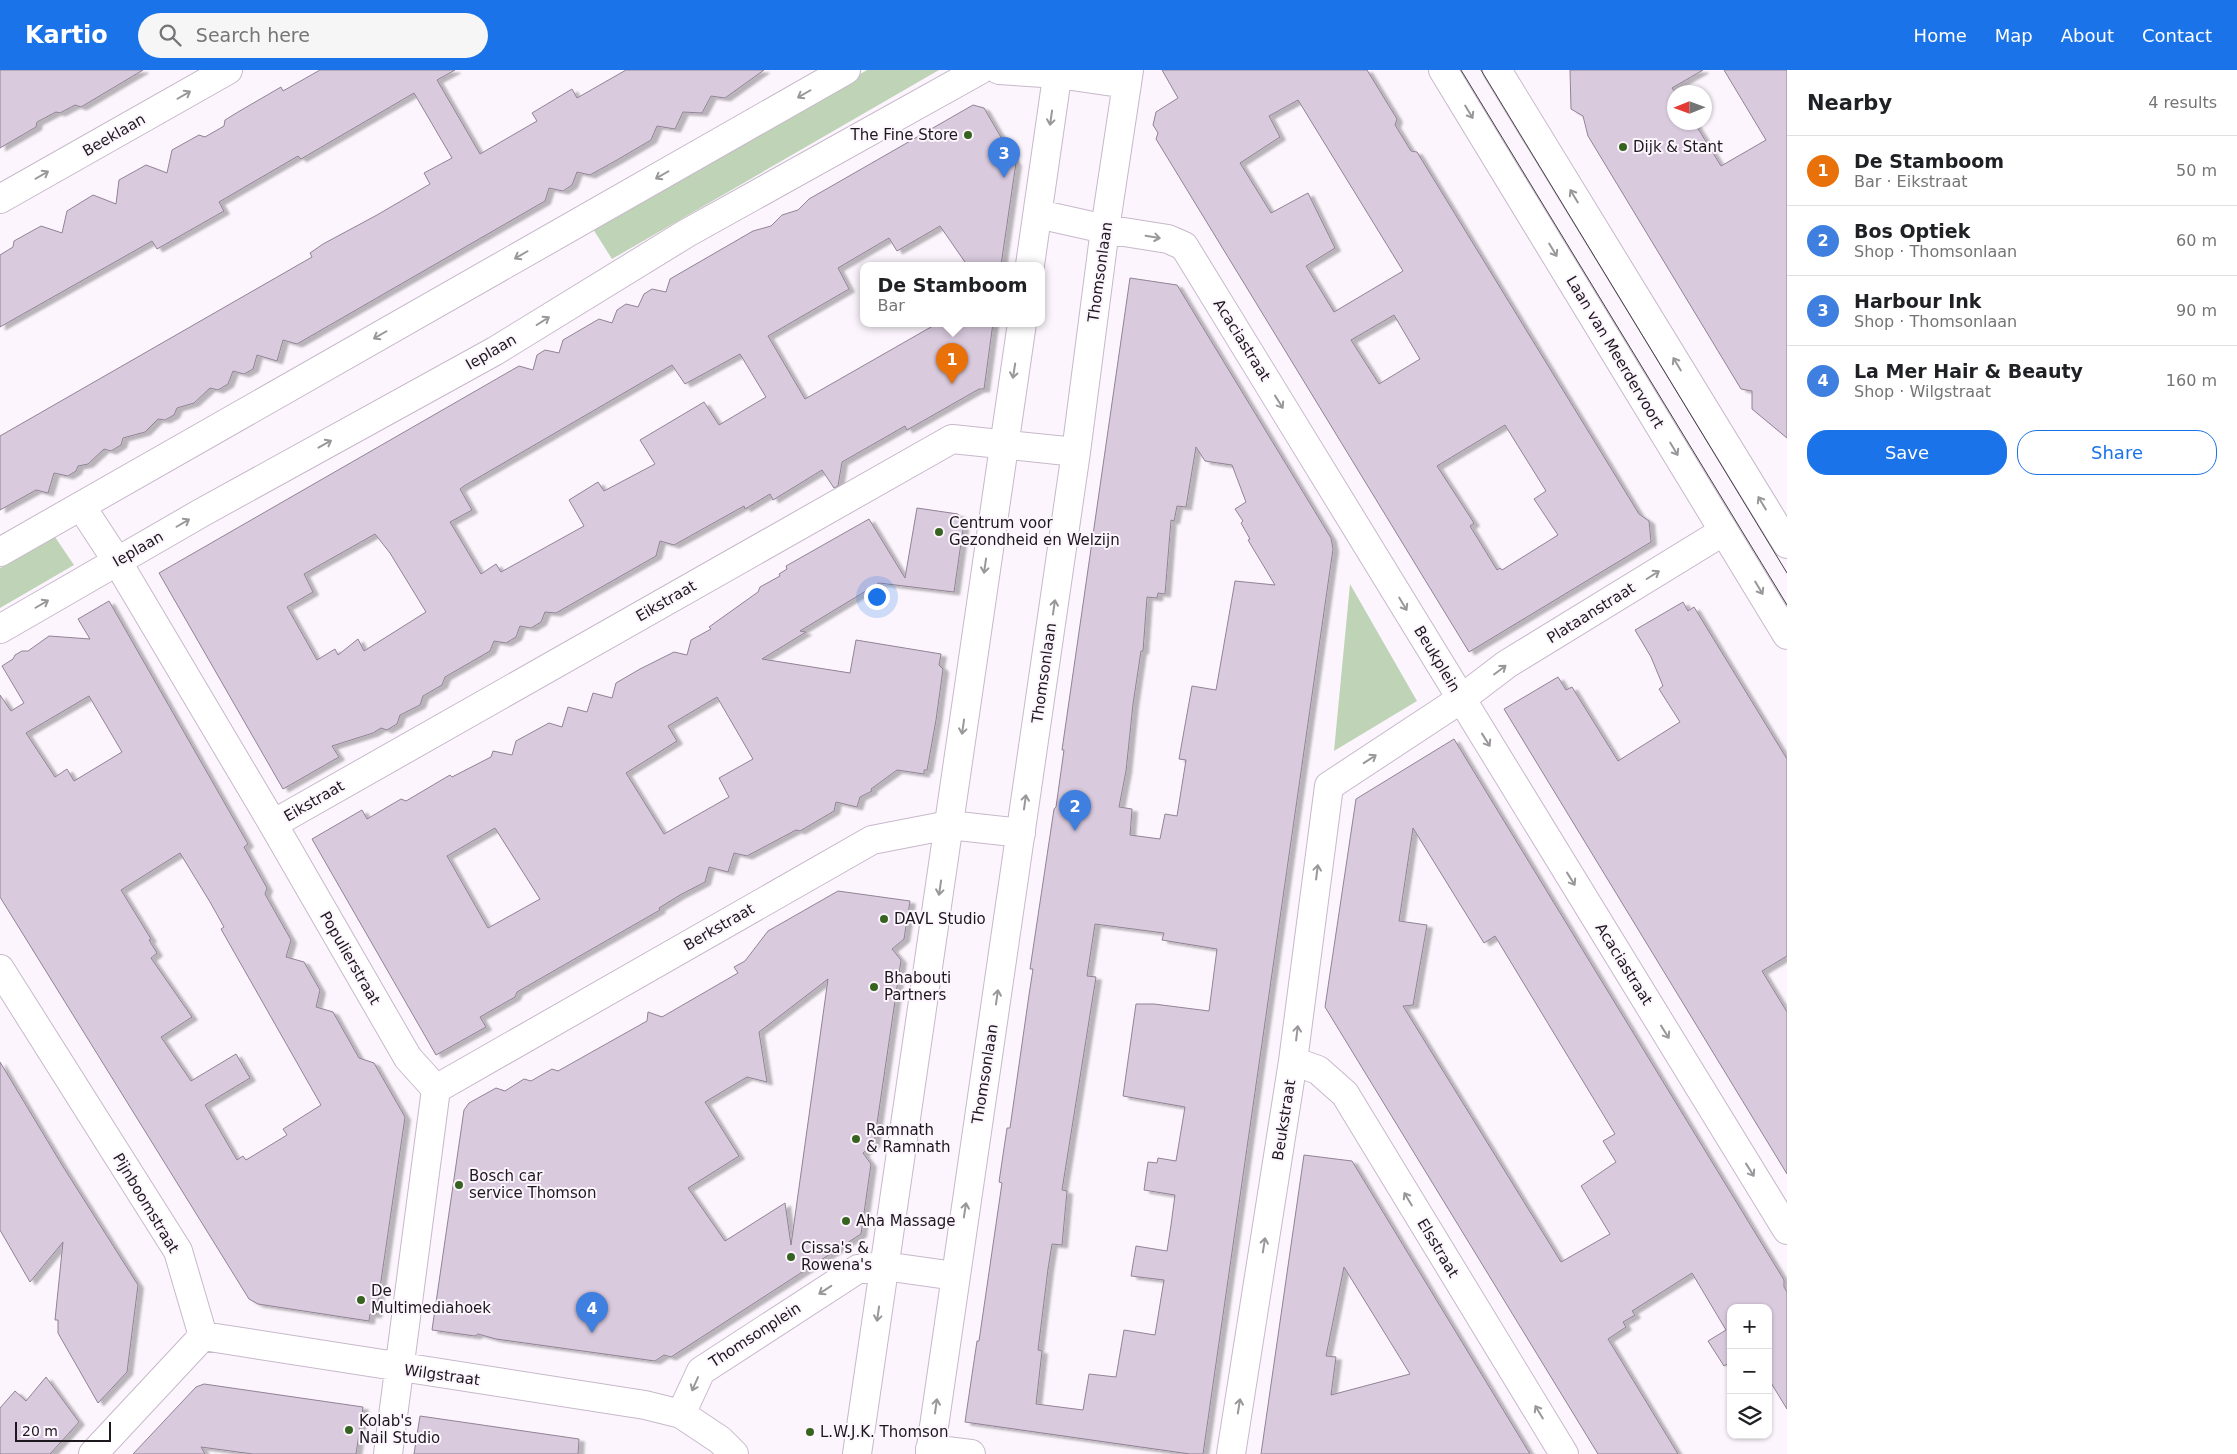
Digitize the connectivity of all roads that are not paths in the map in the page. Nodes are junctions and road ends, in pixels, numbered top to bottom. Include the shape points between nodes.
1 (228, 70) edge
2 (846, 70) edge
3 (980, 70) edge
4 (999, 70) edge
5 (1443, 70) edge
6 (1497, 70) edge
7 (1058, 72) edge
8 (1128, 77) edge
9 (0, 199) edge
10 (1038, 214) junction
11 (1105, 229) junction
12 (1030, 262) edge
13 (1021, 327) edge
14 (1003, 444) junction
15 (1076, 452) junction
16 (81, 506) junction
17 (1724, 531) junction
18 (1787, 544) edge
19 (0, 552) edge
20 (117, 561) junction
21 (1378, 562) joint
22 (0, 629) edge
23 (1787, 635) edge
24 (1460, 699) junction
25 (1329, 786) joint
26 (273, 824) junction
27 (949, 825) junction
28 (1021, 833) junction
29 (0, 969) edge
30 (1293, 1061) junction
31 (436, 1089) junction
32 (1787, 1230) edge
33 (884, 1266) junction
34 (955, 1276) junction
35 (202, 1336) junction
36 (399, 1368) junction
37 (681, 1414) junction
38 (930, 1451) edge
39 (93, 1454) edge
40 (388, 1454) edge
41 (734, 1454) edge
42 (858, 1454) edge
43 (970, 1454) edge
44 (1231, 1454) edge
45 (1564, 1454) edge

9 -> 1 street, Beeklaan
2 -> 16 street
20 -> 3 street, Ieplaan via 495,350 688,233
4 - 7 street
5 -> 17 street, Laan van Meerdervoort
18 -> 6 street
7 - 8 street
7 -> 10 street
8 - 11 street, Thomsonlaan
10 - 11 street, Acaciastraat
10 - 12 street
11 - 15 street, Thomsonlaan
11 -> 21 street, Acaciastraat via 1168,239 1184,246
13 -> 14 street
14 - 15 street, Eikstraat
14 - 26 street, Eikstraat via 952,439
14 -> 27 street
28 -> 15 street, Thomsonlaan
16 - 19 street
16 - 20 street, Populierstraat
17 -> 23 street, Laan van Meerdervoort
24 -> 17 street, Plataanstraat via 1507,664
22 -> 20 street, Ieplaan
20 - 26 street, Populierstraat
21 -> 24 street, Beukplein
25 -> 24 street, Beukplein
24 -> 32 street, Acaciastraat
30 -> 25 street, Beukstraat
26 - 31 street, Populierstraat via 408,1058
27 - 28 street, Berkstraat
27 - 31 street, Berkstraat via 872,840
27 -> 33 street
34 -> 28 street, Thomsonlaan
29 - 35 street, Pijnboomstraat via 178,1251
44 -> 30 street, Beukstraat
45 -> 30 street, Elsstraat via 1345,1094 1318,1070
31 - 36 street
33 - 34 street, Thomsonplein
33 -> 37 street, Thomsonplein via 858,1269 701,1371
33 -> 42 street
38 -> 34 street
35 - 36 street, Wilgstraat
35 - 39 street
36 - 37 street, Wilgstraat via 646,1405
36 - 40 street
37 - 41 street via 720,1440
38 - 43 street

